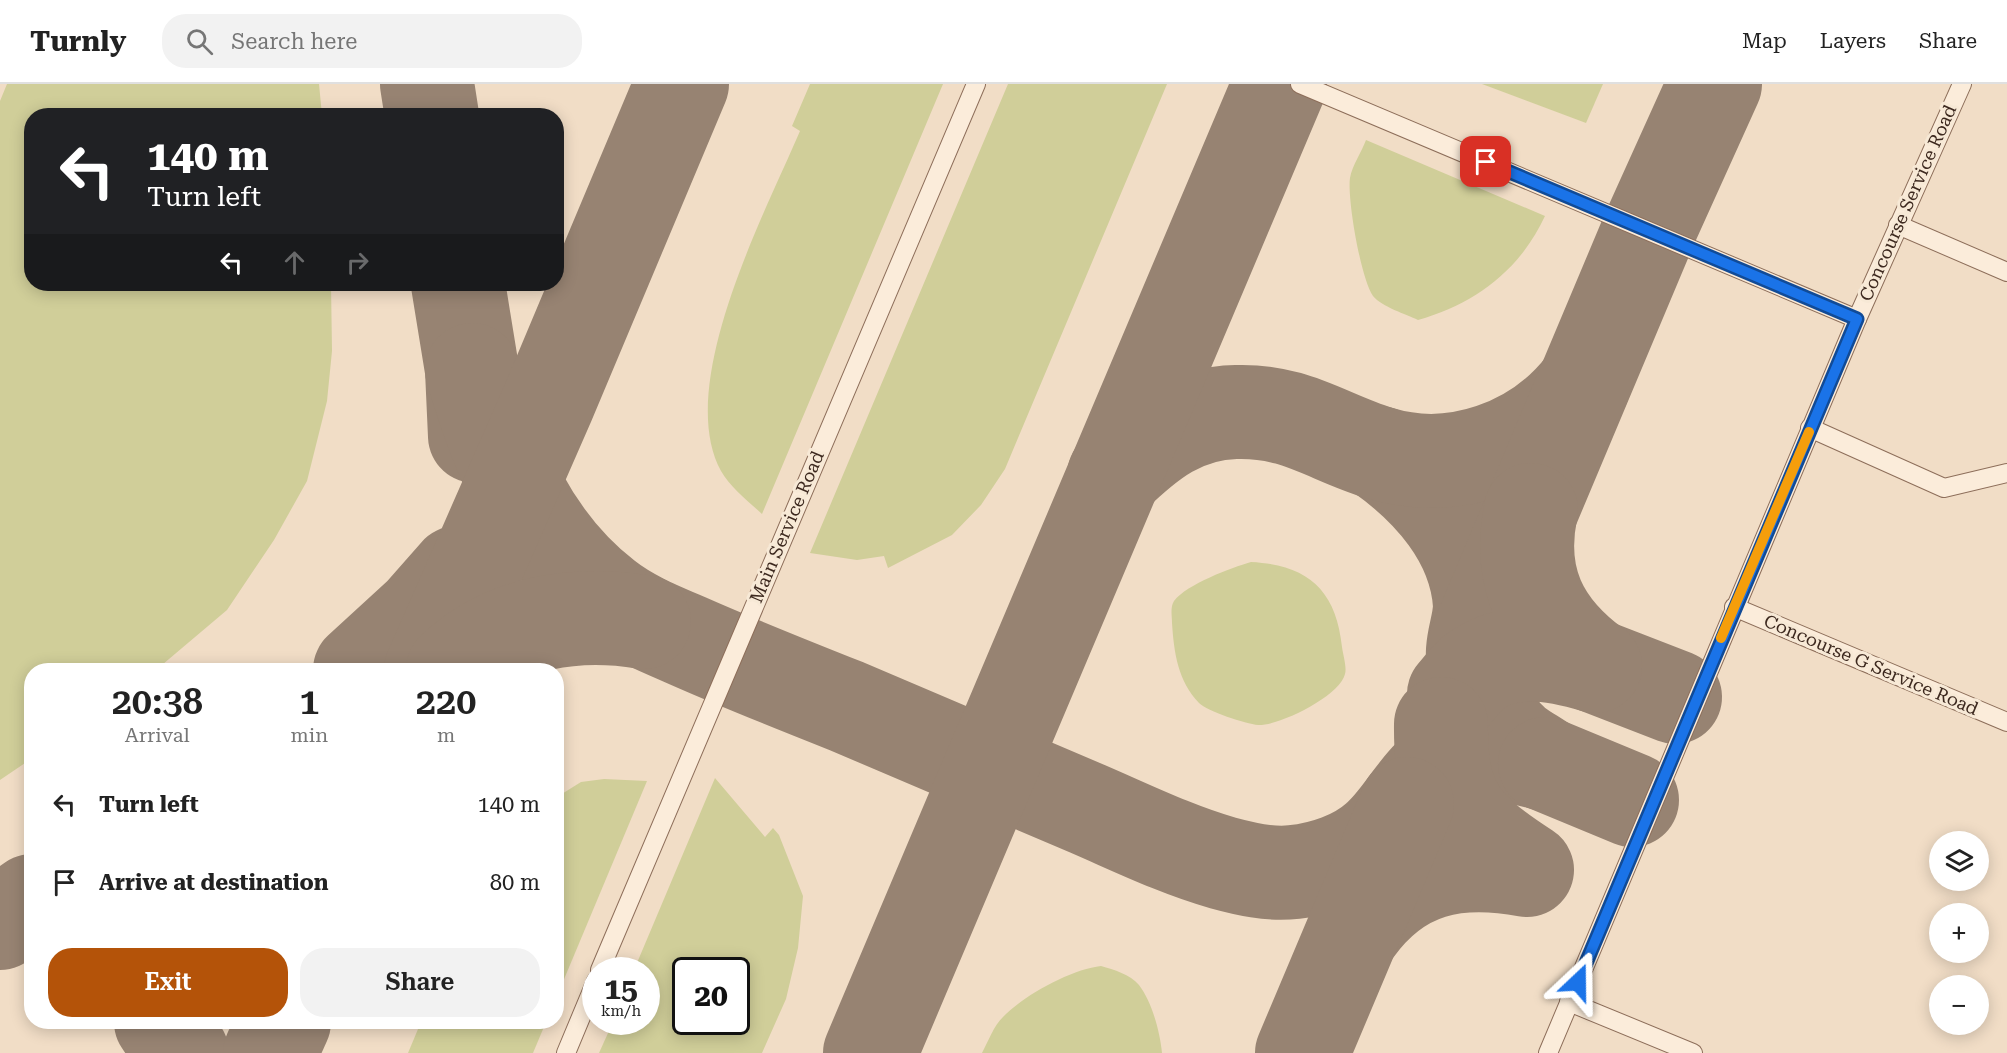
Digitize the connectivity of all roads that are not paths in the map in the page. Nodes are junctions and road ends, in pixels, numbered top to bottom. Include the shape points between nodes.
1 (976, 84) edge
2 (1300, 84) edge
3 (1962, 84) edge
4 (1898, 225) junction
5 (2007, 272) edge
6 (1857, 319) junction
7 (1810, 428) junction
8 (2007, 473) edge
9 (1734, 607) junction
10 (2007, 722) edge
11 (606, 957) edge
12 (1569, 1002) junction
13 (582, 1015) edge
14 (566, 1053) edge
15 (1548, 1053) edge
16 (1693, 1053) edge

1 - 11 lane, Main Service Road
2 - 6 lane
3 - 4 lane, Concourse Service Road
4 - 5 lane
4 - 6 lane, Concourse Service Road
6 - 7 lane, Concourse Service Road
7 - 8 lane via 1944,488
7 - 9 lane, Concourse Service Road
9 - 10 lane, Concourse G Service Road
9 - 12 lane, Concourse Service Road
12 - 15 lane, Concourse Service Road
12 - 16 lane
13 - 14 lane

